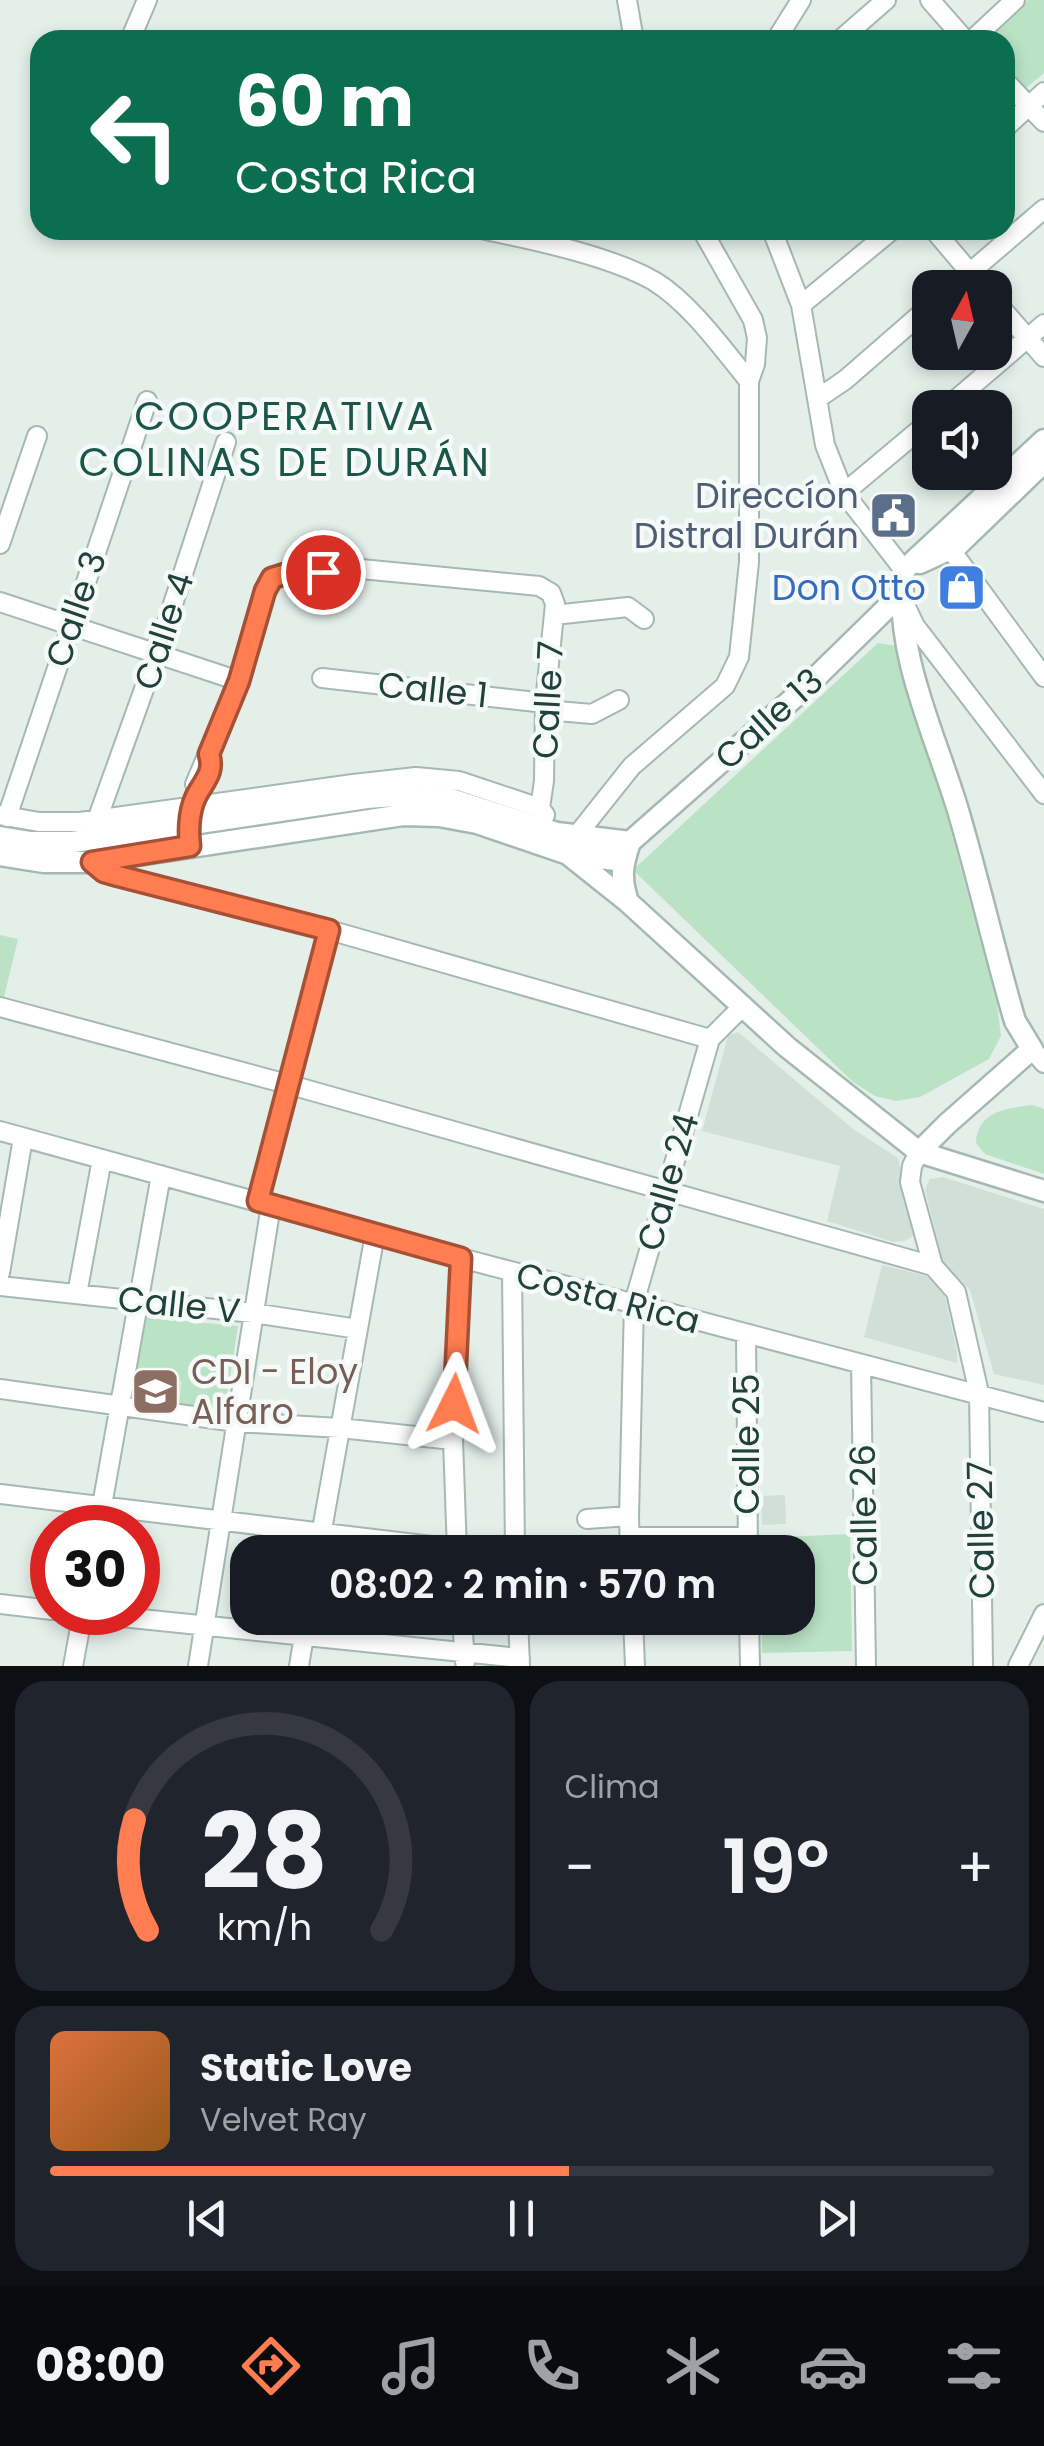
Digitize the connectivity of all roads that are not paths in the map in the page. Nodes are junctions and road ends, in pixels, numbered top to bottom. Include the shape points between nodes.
1 (147, 0) edge
2 (628, 0) edge
3 (801, 0) edge
4 (886, 0) edge
5 (930, 0) edge
6 (1016, 0) edge
7 (134, 30) edge
8 (632, 30) edge
9 (782, 30) edge
10 (852, 30) edge
11 (958, 30) edge
12 (980, 30) edge
13 (1015, 92) edge
14 (1044, 92) edge
15 (1029, 106) junction
16 (1015, 119) edge
17 (1044, 122) edge
18 (1044, 209) edge
19 (1015, 234) edge
20 (534, 240) edge
21 (708, 240) edge
22 (776, 240) edge
23 (880, 240) edge
24 (943, 240) edge
25 (1008, 240) edge
26 (968, 270) edge
27 (972, 270) edge
28 (801, 305) junction
29 (1012, 321) edge
30 (912, 322) edge
31 (1044, 324) edge
32 (1028, 339) junction
33 (1044, 357) edge
34 (748, 381) junction
35 (967, 390) edge
36 (817, 399) junction
37 (148, 401) dead end
38 (37, 436) dead end
39 (912, 436) edge
40 (1044, 440) edge
41 (226, 442) dead end
42 (1044, 462) edge
43 (844, 494) junction
44 (0, 544) edge
45 (951, 550) junction
46 (904, 570) junction
47 (900, 595) junction
48 (0, 602) edge
49 (554, 614) junction
50 (644, 619) dead end
51 (70, 626) junction
52 (158, 653) junction
53 (1044, 676) edge
54 (322, 678) dead end
55 (239, 681) junction
56 (620, 700) dead end
57 (545, 706) junction
58 (1044, 794) edge
59 (540, 808) junction
60 (192, 818) junction
61 (98, 820) junction
62 (2, 823) edge
63 (567, 841) junction
64 (627, 852) junction
65 (0, 855) edge
66 (92, 862) junction
67 (628, 902) junction
68 (329, 930) junction
69 (742, 1006) junction
70 (0, 1008) edge
71 (710, 1039) junction
72 (1038, 1056) edge
73 (287, 1084) junction
74 (0, 1131) edge
75 (23, 1138) junction
76 (919, 1152) junction
77 (102, 1158) junction
78 (161, 1175) junction
79 (666, 1190) junction
80 (1044, 1191) edge
81 (264, 1203) junction
82 (375, 1234) junction
83 (461, 1258) junction
84 (933, 1266) junction
85 (512, 1272) junction
86 (0, 1273) edge
87 (0, 1286) edge
88 (77, 1294) junction
89 (139, 1301) junction
90 (634, 1303) junction
91 (253, 1314) junction
92 (358, 1329) junction
93 (746, 1335) junction
94 (861, 1364) junction
95 (0, 1388) edge
96 (978, 1393) junction
97 (120, 1405) junction
98 (1044, 1412) edge
99 (236, 1422) junction
100 (340, 1428) junction
101 (452, 1440) junction
102 (0, 1494) edge
103 (94, 1505) edge
104 (102, 1505) edge
105 (160, 1513) edge
106 (629, 1516) junction
107 (587, 1519) dead end
108 (221, 1520) junction
109 (286, 1535) edge
110 (321, 1535) edge
111 (456, 1535) edge
112 (515, 1535) edge
113 (630, 1535) edge
114 (748, 1535) edge
115 (0, 1604) edge
116 (30, 1607) edge
117 (1044, 1614) edge
118 (160, 1621) edge
119 (204, 1626) junction
120 (79, 1635) edge
121 (463, 1635) edge
122 (519, 1635) edge
123 (634, 1635) edge
124 (749, 1635) edge
125 (304, 1637) junction
126 (465, 1660) edge
127 (520, 1662) edge
128 (73, 1666) edge
129 (198, 1666) edge
130 (299, 1666) edge
131 (635, 1666) edge
132 (750, 1666) edge
133 (866, 1666) edge
134 (982, 1666) edge
135 (1018, 1666) edge

1 - 7 street
2 - 8 street
3 - 9 street
4 - 10 street
5 - 11 street
6 - 12 street
13 - 15 street
14 - 15 street
15 - 16 street
15 - 17 street
18 - 19 street
20 - 34 street via 654,282 705,326
21 - 34 street via 753,320 755,364
22 - 28 street
23 - 28 street
24 - 26 street
25 - 27 street
28 - 36 street
29 - 32 street
30 - 36 street
31 - 32 street
32 - 33 street
32 - 35 street
34 - 63 street via 749,562 739,656 725,686 632,766
36 - 43 street
37 - 51 street, Calle 3
38 - 44 street
39 - 43 street
40 - 46 street
41 - 52 street, Calle 4
42 - 45 street
43 - 46 street
45 - 46 street
45 - 53 street
46 - 47 street
47 - 58 street via 915,626
47 - 64 street, Calle 13
47 - 72 street via 920,697 1015,1021
48 - 51 street
49 - 50 street via 628,608
49 - 55 street, Calle 7 via 551,592 539,586 361,570 285,574 272,578 265,591
49 - 57 street, Calle 7
51 - 52 street
51 - 62 street, Calle 3
52 - 55 street
52 - 61 street, Calle 4
54 - 57 street, Calle 1
55 - 60 street via 195,784
56 - 57 street, Calle 1 via 592,714
57 - 59 street, Calle 7
59 - 60 street via 459,781 416,777
59 - 63 street
60 - 61 street
60 - 62 street via 73,842 32,842
60 - 63 street via 439,816
60 - 66 street
61 - 62 street
63 - 64 street
63 - 67 street
64 - 67 street via 621,880
65 - 66 street
66 - 68 street via 104,872
67 - 69 street
68 - 71 street
68 - 73 street
69 - 71 street, Calle 24
69 - 76 street
70 - 73 street
71 - 79 street, Calle 24
72 - 76 street
73 - 79 street
73 - 81 street
74 - 75 street, Costa Rica
75 - 77 street, Costa Rica
75 - 86 street
76 - 80 street
76 - 84 street, Calle 27 via 910,1182
77 - 78 street, Costa Rica
77 - 88 street
78 - 81 street, Costa Rica
78 - 89 street
79 - 84 street
79 - 90 street, Calle 24
81 - 82 street, Costa Rica
81 - 91 street
82 - 83 street, Costa Rica
82 - 92 street
83 - 85 street, Costa Rica
83 - 101 street
84 - 96 street, Calle 27 via 956,1292
85 - 90 street, Costa Rica
85 - 112 street
87 - 88 street, Calle V
88 - 89 street, Calle V
89 - 91 street, Calle V
89 - 97 street
90 - 93 street, Costa Rica
90 - 106 street, Calle 24
91 - 92 street, Calle V
91 - 99 street
92 - 100 street
93 - 94 street, Costa Rica
93 - 114 street, Calle 25
94 - 96 street, Costa Rica
94 - 133 street, Calle 26
95 - 97 street
96 - 98 street, Costa Rica
96 - 134 street, Calle 27
97 - 99 street
97 - 104 street
99 - 100 street
99 - 108 street
100 - 101 street
100 - 110 street
101 - 111 street
102 - 103 street
105 - 108 street
106 - 107 street
106 - 113 street, Calle 24
108 - 109 street
108 - 119 street
115 - 116 street
117 - 135 street
118 - 119 street
119 - 125 street
119 - 129 street
120 - 128 street
121 - 126 street
122 - 127 street
123 - 131 street
124 - 132 street
125 - 126 street
125 - 130 street
126 - 127 street

